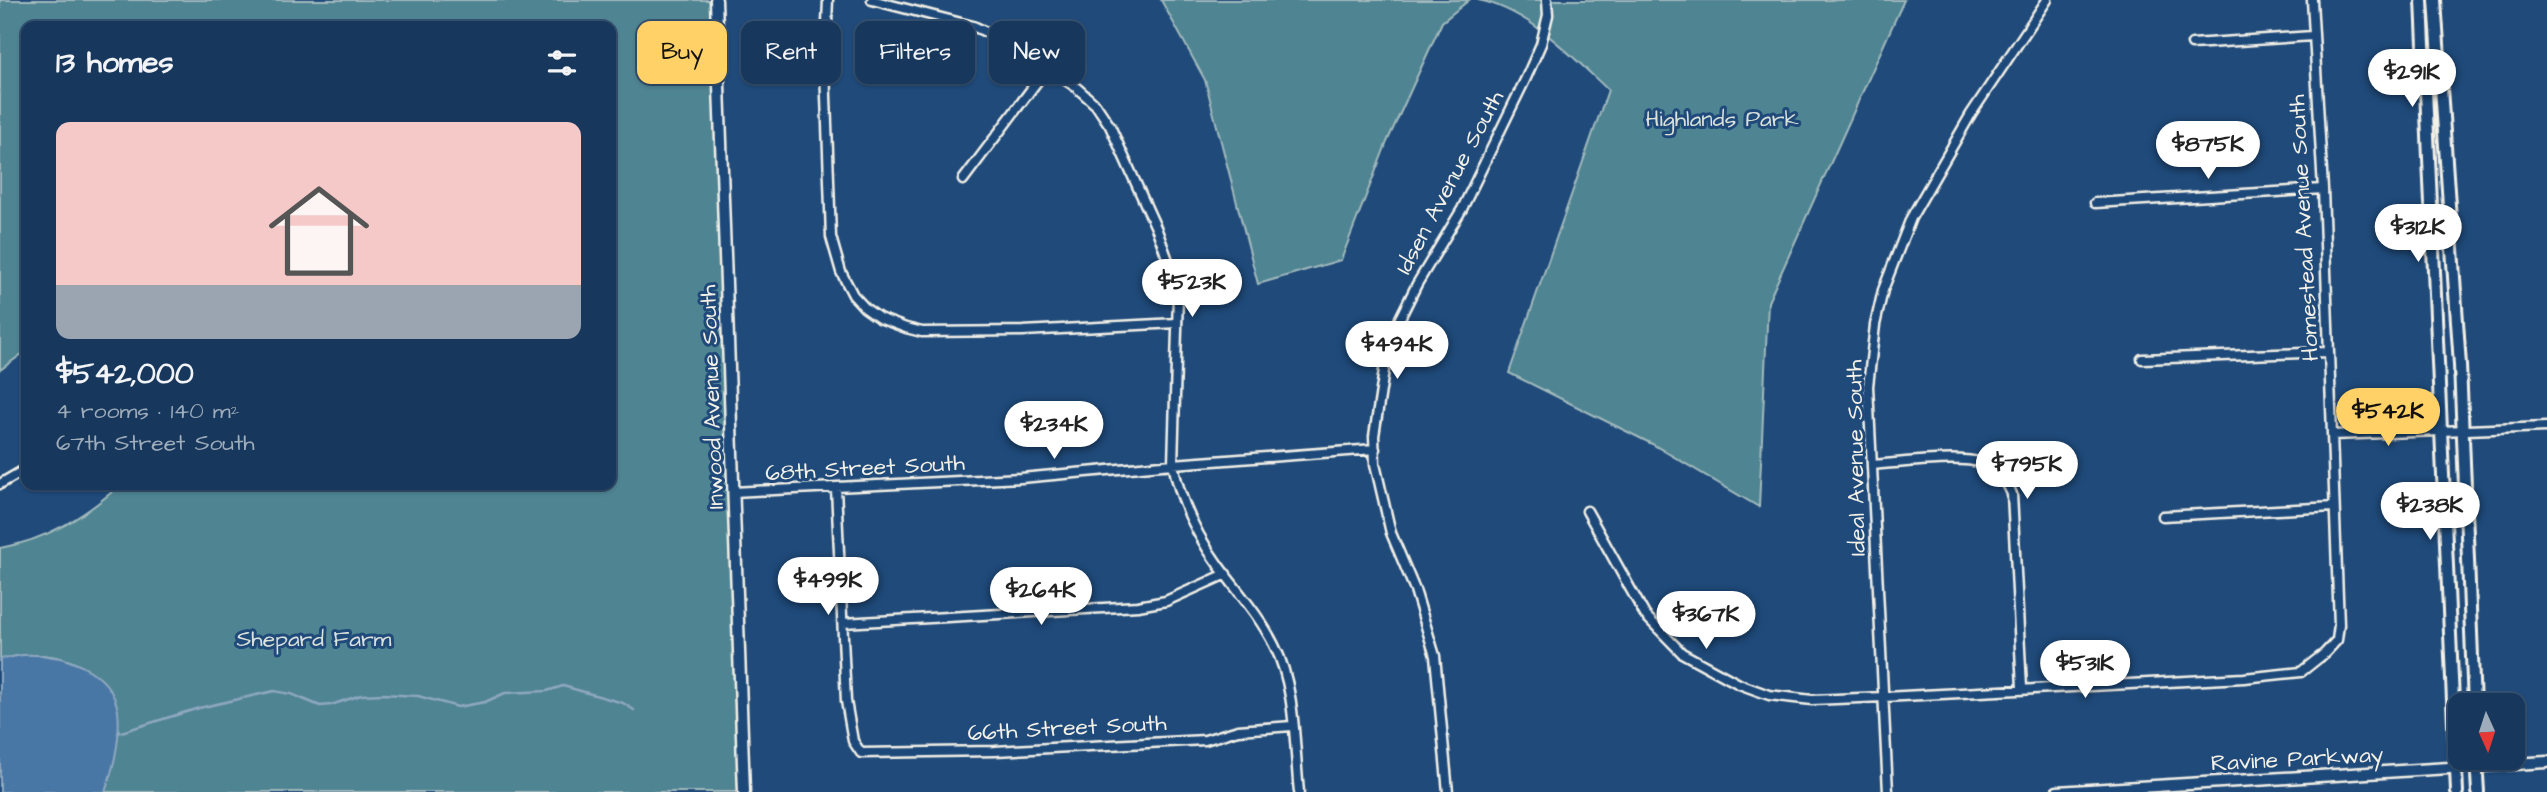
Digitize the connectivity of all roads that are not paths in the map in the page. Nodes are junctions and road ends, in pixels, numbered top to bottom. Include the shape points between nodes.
1 (716, 0) edge
2 (828, 0) edge
3 (872, 0) edge
4 (1547, 0) edge
5 (2047, 0) edge
6 (2312, 0) edge
7 (2422, 0) edge
8 (2435, 0) edge
9 (989, 33) edge
10 (2314, 36) junction
11 (2192, 44) dead end
12 (1035, 84) edge
13 (1070, 84) edge
14 (964, 180) dead end
15 (2323, 188) junction
16 (2095, 203) dead end
17 (1177, 323) junction
18 (2328, 352) junction
19 (2142, 359) dead end
20 (2547, 427) edge
21 (2464, 431) junction
22 (2442, 432) junction
23 (2332, 435) junction
24 (1375, 449) junction
25 (1173, 464) junction
26 (1872, 465) junction
27 (21, 472) edge
28 (0, 484) edge
29 (836, 488) junction
30 (733, 492) junction
31 (2334, 507) junction
32 (1587, 511) dead end
33 (2163, 516) dead end
34 (1226, 574) junction
35 (843, 623) junction
36 (2022, 688) junction
37 (2452, 693) edge
38 (2474, 693) edge
39 (1884, 697) junction
40 (1292, 726) junction
41 (2525, 762) edge
42 (2547, 762) edge
43 (2448, 768) edge
44 (2456, 770) edge
45 (2477, 770) edge
46 (744, 792) edge
47 (1299, 792) edge
48 (1448, 792) edge
49 (1888, 792) edge
50 (2057, 792) edge
51 (2457, 792) edge
52 (2478, 792) edge

1 - 30 street, Inwood Avenue South
2 - 17 street via 825,68 831,237 842,272 861,304 879,318 922,332
3 - 9 street
4 - 24 street, Idsen Avenue South via 1546,24 1531,66 1462,209 1400,318 1386,357
5 - 26 street, Ideal Avenue South via 1964,126 1911,218 1894,259 1870,359
6 - 10 street, Homestead Avenue South
7 - 22 main road
8 - 21 main road
10 - 11 street
10 - 15 street, Homestead Avenue South
12 - 14 street
13 - 17 street via 1096,106 1110,126 1157,230 1178,296
15 - 16 street
15 - 18 street, Homestead Avenue South
17 - 25 street
18 - 19 street
18 - 23 street, Homestead Avenue South
20 - 21 street
21 - 22 street
21 - 38 main road
22 - 23 street
22 - 37 main road
23 - 31 street, Homestead Avenue South
24 - 25 street, 68th Street South
24 - 48 street, Idsen Avenue South via 1391,533 1435,656
25 - 29 street, 68th Street South
25 - 34 street via 1183,502
26 - 36 street via 1981,462 2007,481 2012,494
26 - 39 street, Ideal Avenue South
27 - 28 street
29 - 30 street, 68th Street South
29 - 35 street
30 - 46 street, Inwood Avenue South
31 - 33 street
31 - 36 street, Homestead Avenue South via 2337,640 2301,672
32 - 39 street via 1645,615 1682,653 1704,667 1769,695 1812,700
34 - 35 street via 1166,601 1138,606
34 - 40 street via 1275,646 1288,682
35 - 40 street, 66th Street South via 846,701 852,738 861,753 1205,740 1238,730
36 - 39 street
39 - 49 street, Ideal Avenue South
40 - 47 street
41 - 42 street, Ravine Parkway
43 - 50 street, Ravine Parkway
44 - 51 main road
45 - 52 main road

